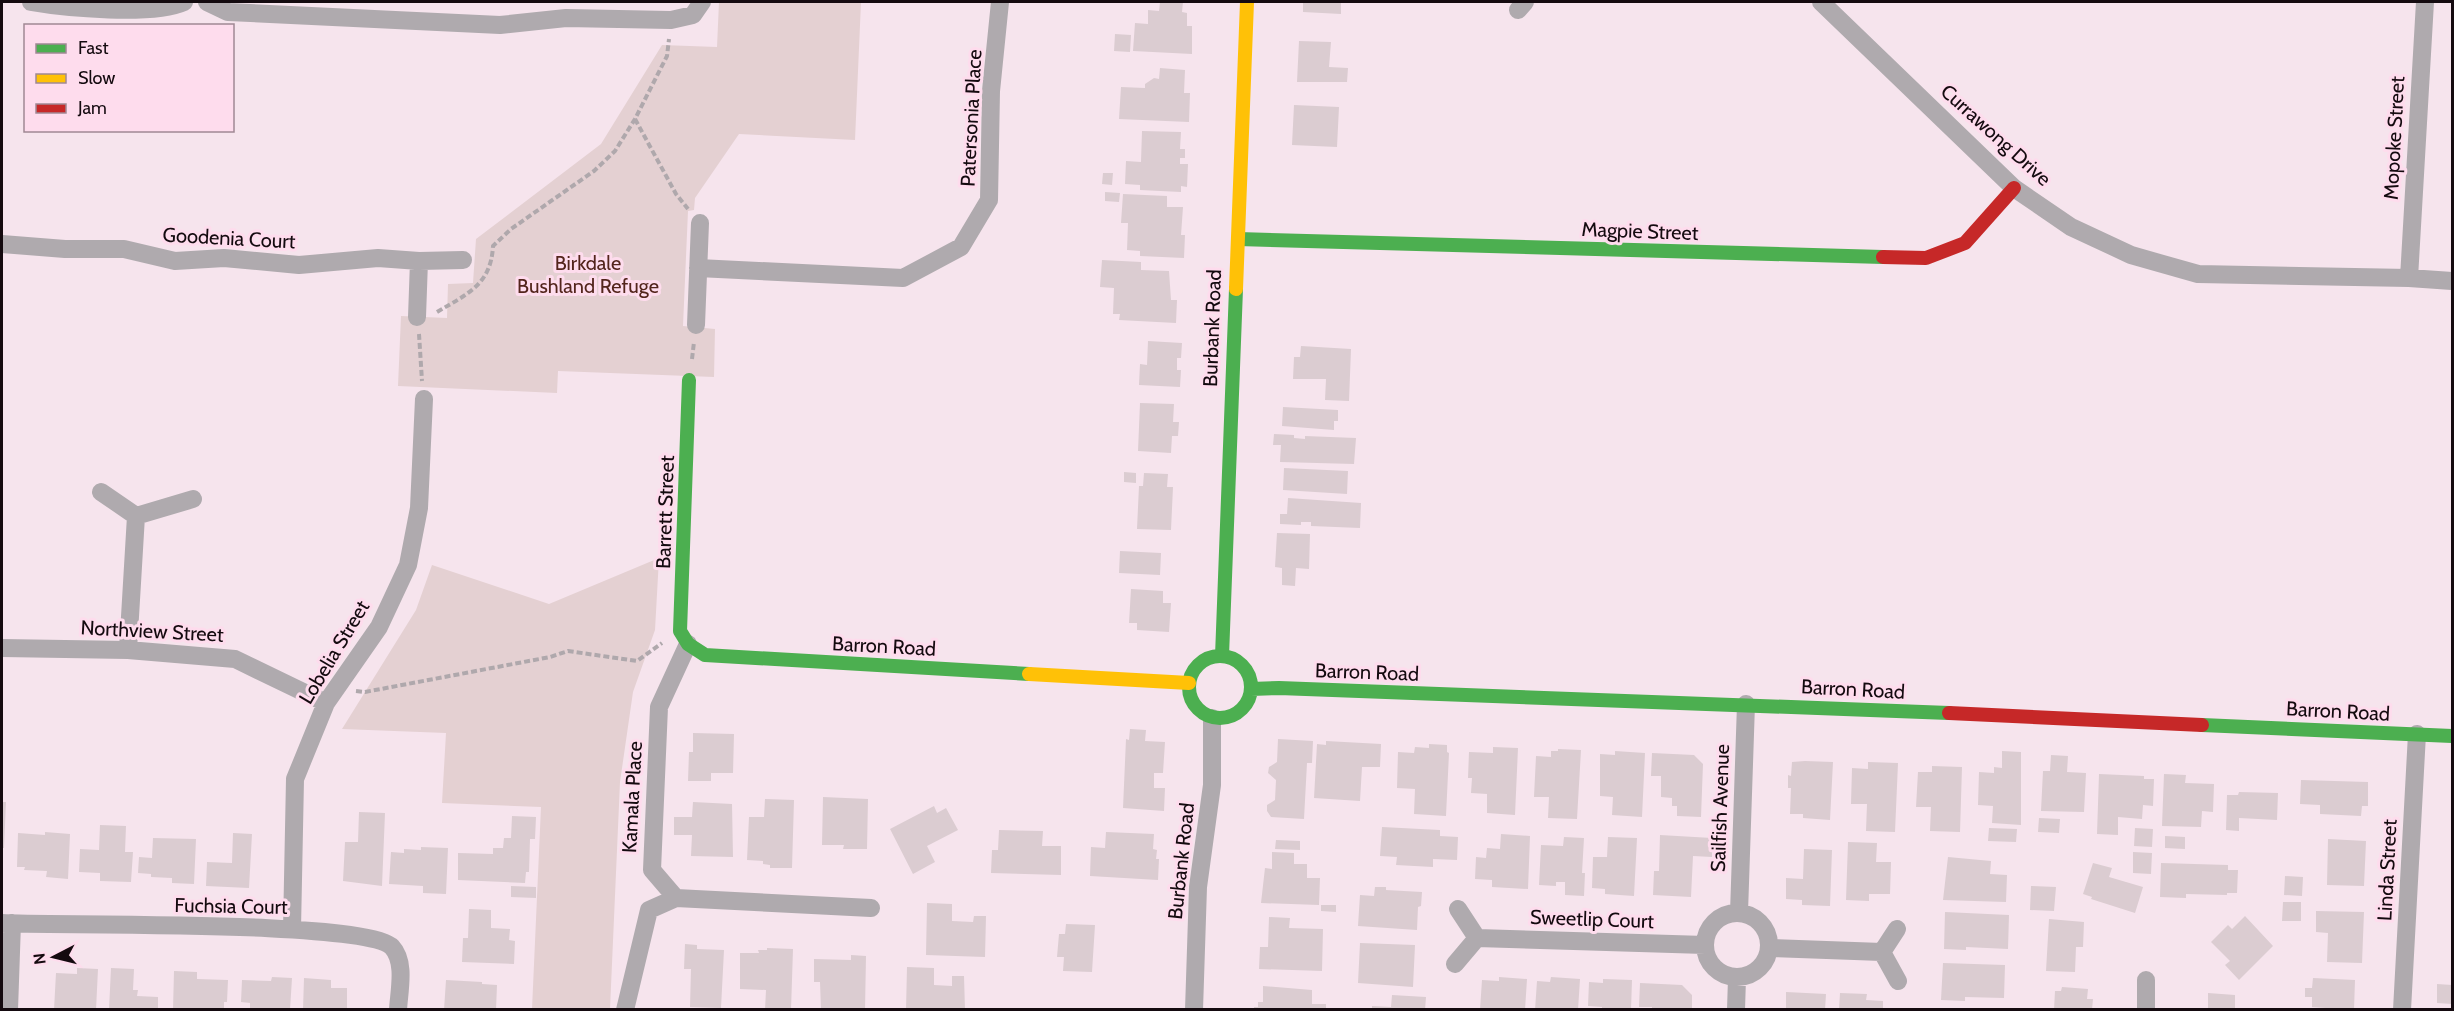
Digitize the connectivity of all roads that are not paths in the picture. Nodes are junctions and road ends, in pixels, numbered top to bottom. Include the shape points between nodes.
1 (30, 2) edge
2 (184, 2) edge
3 (207, 2) edge
4 (702, 2) edge
5 (1000, 2) edge
6 (1247, 2) edge
7 (2425, 2) edge
8 (1824, 3) edge
9 (2014, 188) junction
10 (700, 223) road end
11 (1238, 239) junction
12 (2, 244) edge
13 (463, 260) dead end
14 (419, 261) junction
15 (698, 268) junction
16 (2409, 278) junction
17 (2452, 280) edge
18 (417, 317) road end
19 (696, 325) road end
20 (689, 380) road end
21 (424, 399) road end
22 (101, 492) dead end
23 (193, 499) dead end
24 (136, 516) junction
25 (684, 637) junction
26 (2, 648) edge
27 (128, 650) junction
28 (1221, 656) junction
29 (1189, 683) junction
30 (1251, 689) junction
31 (326, 703) junction
32 (1746, 704) junction
33 (1212, 718) junction
34 (2417, 734) junction
35 (2452, 736) edge
36 (676, 898) junction
37 (871, 908) dead end
38 (1458, 909) dead end
39 (1739, 913) junction
40 (7, 923) edge
41 (292, 929) junction
42 (1897, 929) dead end
43 (1477, 938) junction
44 (1705, 945) junction
45 (1770, 948) junction
46 (1882, 952) junction
47 (1455, 964) dead end
48 (1737, 978) junction
49 (2146, 980) dead end
50 (1898, 981) dead end
51 (9, 1010) edge
52 (398, 1010) edge
53 (625, 1010) edge
54 (1194, 1010) edge
55 (1736, 1010) edge
56 (2146, 1010) edge
57 (2402, 1010) edge

1 - 2 street via 150,10
3 - 4 street via 228,12 489,24 566,18 671,20 693,15
5 - 15 street, Patersonia Place via 991,91 989,200 961,247 903,278
6 - 11 street, Burbank Road
7 - 16 street, Mopoke Street
8 - 9 street, Currawong Drive
9 - 11 street, Magpie Street via 1965,243 1926,258
9 - 16 street, Currawong Drive via 2071,227 2131,255 2198,274
10 - 15 street
11 - 28 street, Burbank Road
12 - 14 street, Goodenia Court via 124,249 175,261 225,258 299,265 378,258
13 - 14 street, Goodenia Court
14 - 18 street
15 - 19 street
16 - 17 street, Currawong Drive
20 - 25 street, Barrett Street
21 - 31 street, Lobelia Street via 418,508 408,565 379,627
22 - 24 street
23 - 24 street
24 - 27 street
25 - 29 street, Barron Road via 705,655
25 - 36 street, Kamala Place via 659,707 652,870
26 - 27 street, Northview Street
27 - 31 street, Northview Street via 235,659
28 - 29 street via 1204,660
28 - 30 street via 1240,663
29 - 33 street via 1192,701
30 - 32 street, Barron Road
30 - 33 street via 1250,698 1238,713
31 - 41 street, Lobelia Street via 295,779
32 - 34 street, Barron Road
32 - 39 street, Sailfish Avenue
33 - 54 street, Burbank Road via 1212,785 1198,887
34 - 35 street, Barron Road
34 - 57 street, Linda Street
36 - 37 street
36 - 53 street via 649,910
38 - 43 street
39 - 44 street via 1719,919
39 - 45 street via 1749,915 1765,928
40 - 41 street, Fuchsia Court
40 - 51 street
41 - 52 street, Fuchsia Court via 386,942 394,949 401,975
42 - 46 street
43 - 44 street, Sweetlip Court
43 - 47 street
44 - 48 street via 1714,968
45 - 46 street
45 - 48 street via 1756,972
46 - 50 street
48 - 55 street
49 - 56 street

